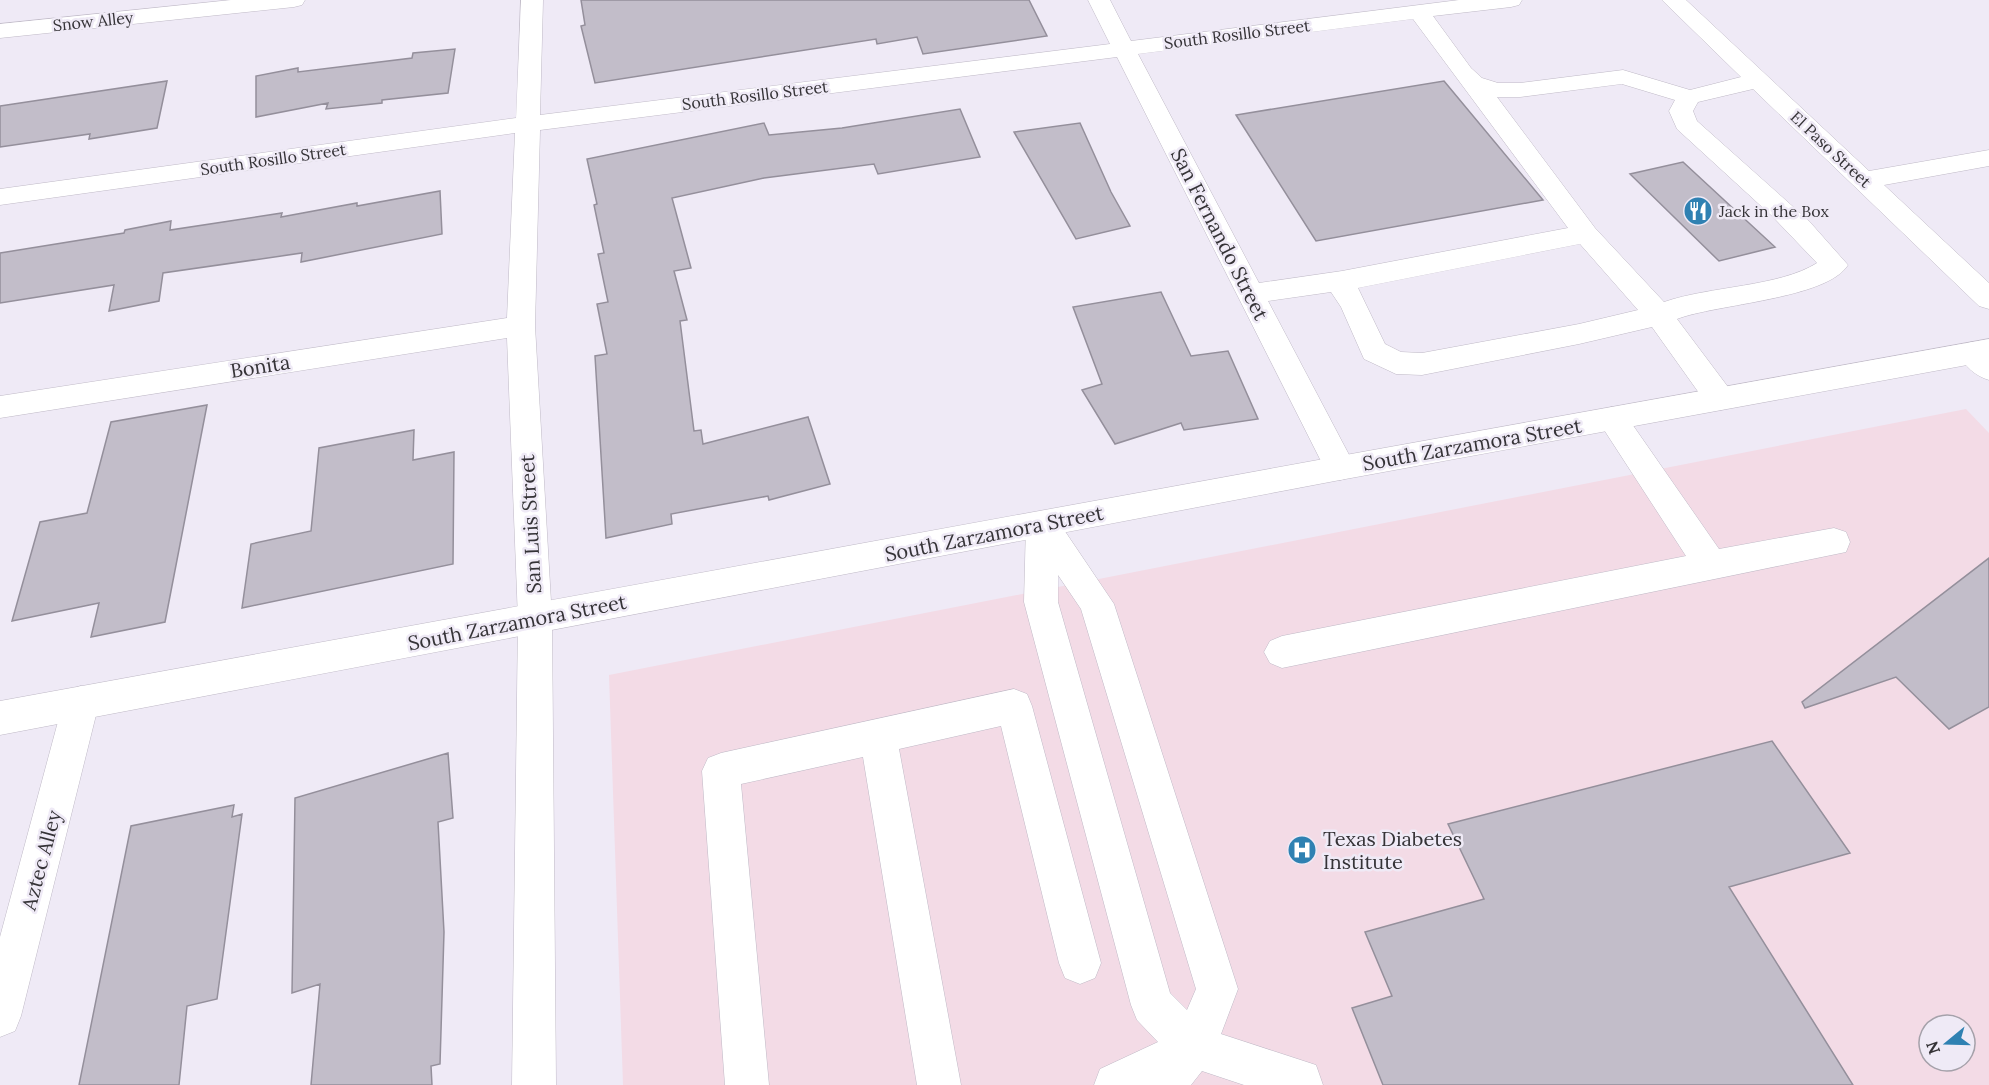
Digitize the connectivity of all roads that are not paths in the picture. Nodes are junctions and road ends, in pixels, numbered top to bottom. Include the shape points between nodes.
1 (294, 0) edge
2 (531, 0) edge
3 (1099, 0) edge
4 (1511, 0) edge
5 (1673, 0) edge
6 (1403, 9) edge
7 (0, 31) edge
8 (1124, 48) junction
9 (1758, 80) junction
10 (1474, 83) junction
11 (1689, 97) junction
12 (527, 124) junction
13 (1989, 158) edge
14 (1863, 180) junction
15 (0, 197) edge
16 (1586, 234) junction
17 (1342, 281) junction
18 (1251, 294) junction
19 (1989, 299) edge
20 (1659, 315) junction
21 (521, 326) junction
22 (1983, 357) edge
23 (1720, 399) junction
24 (0, 407) edge
25 (1612, 418) junction
26 (1340, 468) junction
27 (1042, 524) junction
28 (1834, 542) dead end
29 (1711, 565) junction
30 (535, 619) junction
31 (1282, 652) dead end
32 (81, 703) junction
33 (0, 718) edge
34 (878, 736) junction
35 (1080, 963) dead end
36 (0, 1016) edge
37 (1194, 1047) junction
38 (534, 1085) edge
39 (747, 1085) edge
40 (939, 1085) edge
41 (1116, 1085) edge
42 (1163, 1085) edge
43 (1301, 1085) edge

1 - 7 street, Snow Alley
2 - 12 street, San Luis Street
3 - 8 street, San Fernando Street
4 - 6 street, South Rosillo Street
5 - 9 street, El Paso Street
6 - 8 street, South Rosillo Street
6 - 10 street
8 - 12 street, South Rosillo Street
8 - 18 street, San Fernando Street
9 - 11 street
9 - 14 street, El Paso Street
10 - 11 street via 1496,90 1521,90 1623,77
10 - 16 street
11 - 20 street via 1681,111 1686,124 1761,190 1834,266 1825,273 1784,285 1694,303
12 - 15 street, South Rosillo Street
12 - 21 street, San Luis Street
13 - 14 street
14 - 19 street, El Paso Street
16 - 17 street
16 - 20 street
17 - 18 street
17 - 20 street via 1374,351 1396,363 1422,364
18 - 26 street, San Fernando Street
20 - 23 street
21 - 24 street, Bonita
21 - 30 street, San Luis Street
22 - 23 street, South Zarzamora Street
23 - 25 street, South Zarzamora Street
25 - 26 street, South Zarzamora Street
25 - 29 street
26 - 27 street, South Zarzamora Street
27 - 30 street, South Zarzamora Street
27 - 37 street via 1041,602 1152,1005
27 - 37 street via 1097,604 1217,989
28 - 29 street
29 - 31 street
30 - 32 street, South Zarzamora Street
30 - 38 street, San Luis Street
32 - 33 street, South Zarzamora Street
32 - 36 street, Aztec Alley
34 - 35 street via 1014,706
34 - 39 street via 722,771
34 - 40 street
37 - 41 street
37 - 42 street
37 - 43 street

